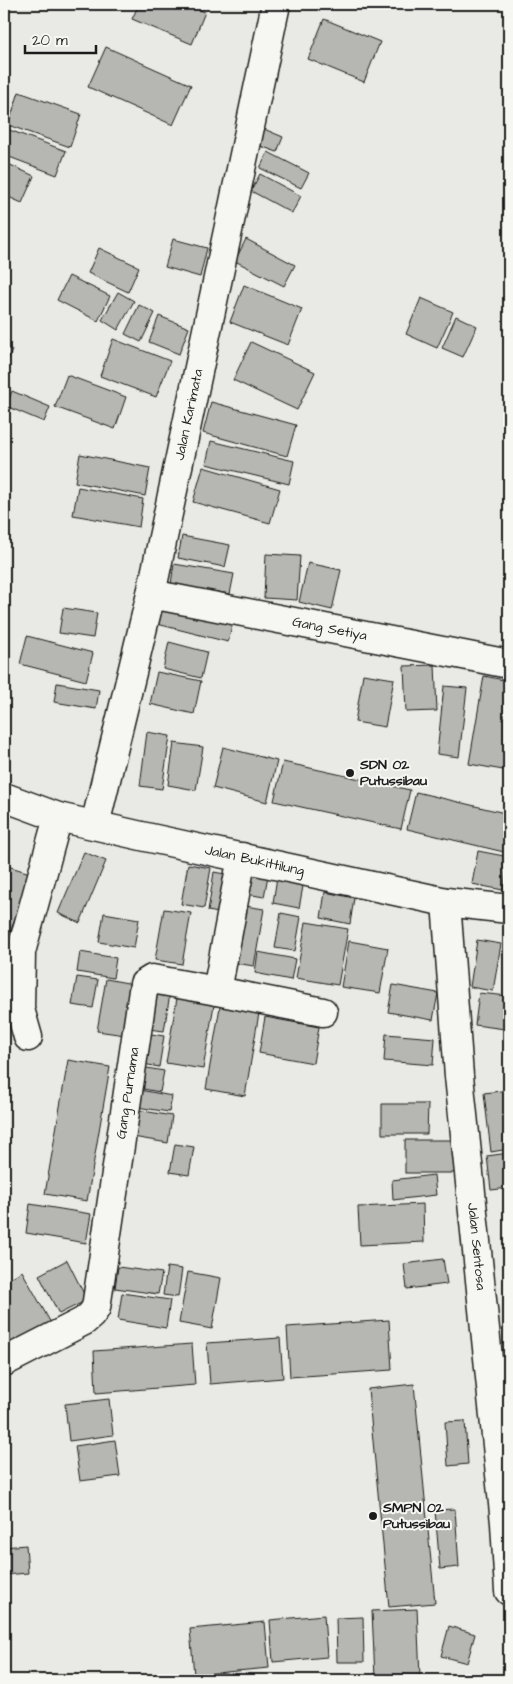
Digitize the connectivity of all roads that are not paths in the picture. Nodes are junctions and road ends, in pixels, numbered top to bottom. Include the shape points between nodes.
1 (276, 4) edge
2 (151, 594) junction
3 (509, 664) edge
4 (4, 797) edge
5 (58, 816) junction
6 (95, 825) junction
7 (242, 857) junction
8 (446, 902) junction
9 (509, 909) edge
10 (217, 991) junction
11 (323, 1012) dead end
12 (28, 1037) dead end
13 (4, 1360) edge
14 (507, 1523) edge
15 (509, 1591) edge

1 - 2 street, Jalan Karimata
2 - 3 street, Gang Setiya
2 - 6 street, Jalan Karimata
4 - 5 street, Jalan Bukittilung
5 - 6 street, Jalan Bukittilung
5 - 12 street via 21,952 20,1009
6 - 7 street, Jalan Bukittilung
7 - 8 street, Jalan Bukittilung
7 - 10 street
8 - 9 street, Jalan Bukittilung
8 - 14 street, Jalan Sentosa via 459,1076
10 - 11 street, Gang Purnama
10 - 13 street, Gang Purnama via 152,979 144,984 96,1308 84,1321
14 - 15 street, Jalan Sentosa

